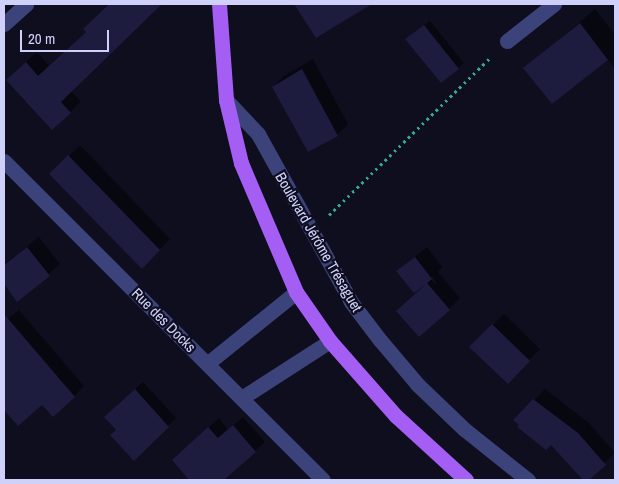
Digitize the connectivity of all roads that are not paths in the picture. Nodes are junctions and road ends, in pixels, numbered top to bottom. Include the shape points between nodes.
1 (26, 4) edge
2 (219, 4) edge
3 (554, 4) edge
4 (4, 24) edge
5 (507, 41) road end
6 (226, 100) junction
7 (6, 166) edge
8 (296, 292) junction
9 (330, 341) junction
10 (208, 363) junction
11 (243, 397) junction
12 (323, 480) edge
13 (466, 480) edge
14 (528, 480) edge

1 - 4 street
2 - 6 main road
3 - 5 street
6 - 8 main road via 241,163
6 - 14 street, Boulevard Jérôme Trésaguet via 258,134 351,302 418,385 464,429
7 - 10 street, Rue des Docks
8 - 9 main road
8 - 10 street
9 - 11 street
9 - 13 main road via 396,416
10 - 11 street, Rue des Docks
11 - 12 street, Rue des Docks

